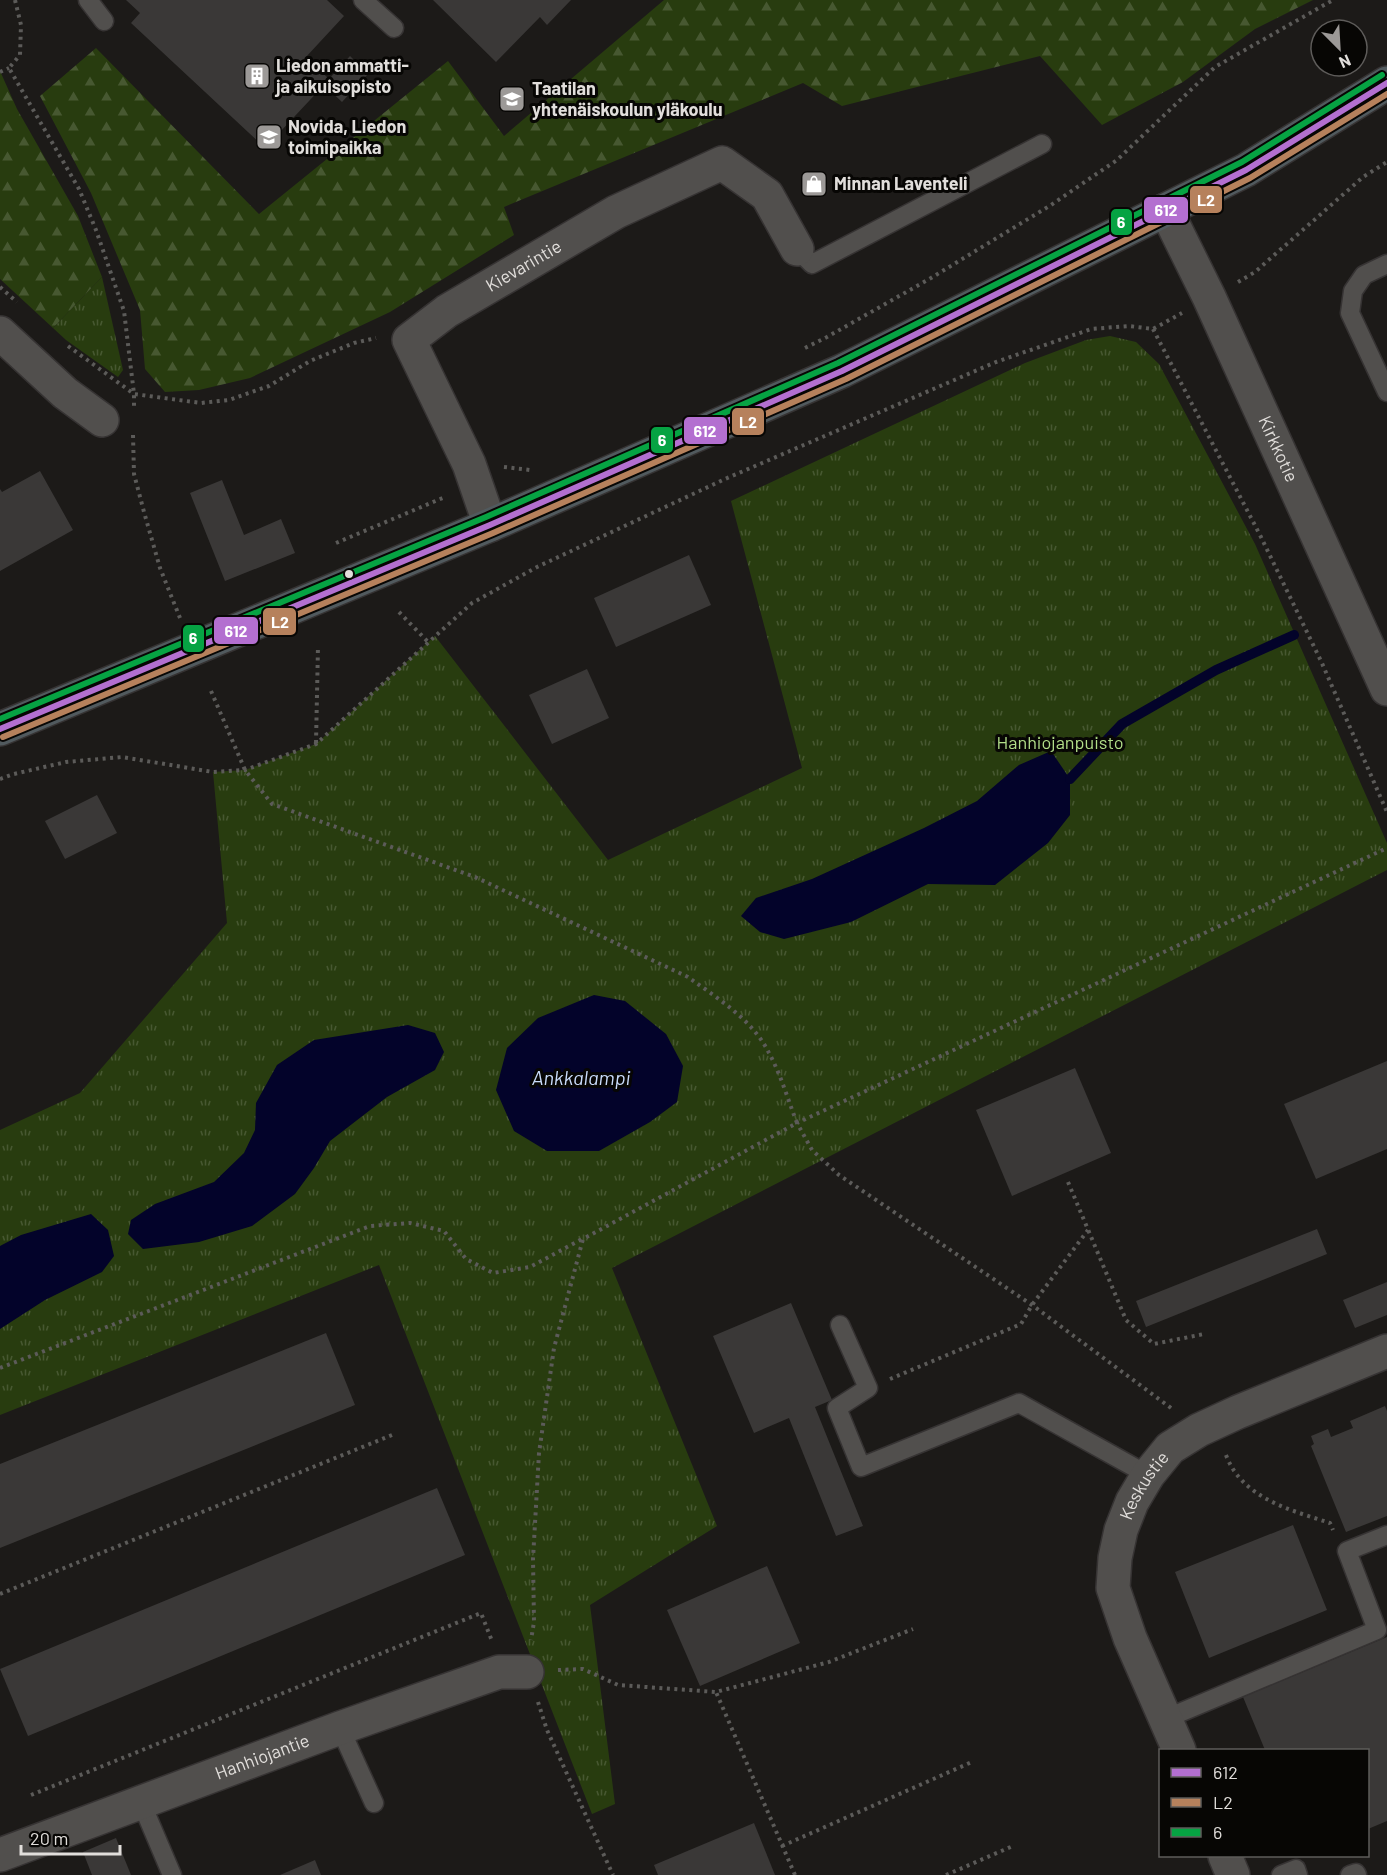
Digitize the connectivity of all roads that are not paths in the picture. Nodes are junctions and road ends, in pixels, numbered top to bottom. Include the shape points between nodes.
1 (88, 0) edge
2 (363, 0) edge
3 (104, 21) dead end
4 (394, 28) dead end
5 (1387, 83) edge
6 (1042, 144) dead end
7 (1166, 210) junction
8 (797, 249) joint
9 (1387, 264) edge
10 (0, 333) edge
11 (1387, 392) edge
12 (102, 420) dead end
13 (490, 525) junction
14 (1377, 640) edge
15 (1387, 689) edge
16 (0, 729) edge
17 (840, 1325) dead end
18 (1387, 1351) edge
19 (1148, 1475) junction
20 (1387, 1535) edge
21 (513, 1672) road end
22 (1165, 1719) junction
23 (340, 1728) junction
24 (1179, 1749) edge
25 (141, 1802) junction
26 (374, 1803) dead end
27 (0, 1855) edge
28 (1225, 1857) edge
29 (172, 1875) edge
30 (1233, 1875) edge
31 (1281, 1875) edge
32 (1298, 1875) edge
33 (1350, 1875) edge
34 (1357, 1875) edge

1 - 3 lane
2 - 4 lane
5 - 7 highway via 1246,170
6 - 8 lane via 812,264
7 - 13 highway via 842,371
7 - 14 street, Kirkkotie
8 - 13 street, Kievarintie via 767,195 722,163 616,212 447,311 408,340 469,464
9 - 11 lane via 1364,275 1353,291 1350,312
10 - 12 street via 65,393
13 - 16 highway
14 - 15 street, Kirkkotie
17 - 19 lane via 868,1388 837,1408 861,1467 1019,1403
18 - 19 street, Keskustie via 1199,1430 1170,1448
19 - 22 street, Keskustie via 1121,1530 1113,1588
20 - 22 lane via 1347,1551 1377,1630
21 - 23 street, Hanhiojantie
22 - 24 street, Keskustie
23 - 25 street, Hanhiojantie
23 - 26 lane
25 - 27 street, Hanhiojantie
25 - 29 lane
28 - 30 street
31 - 32 lane via 1296,1869
33 - 34 lane

